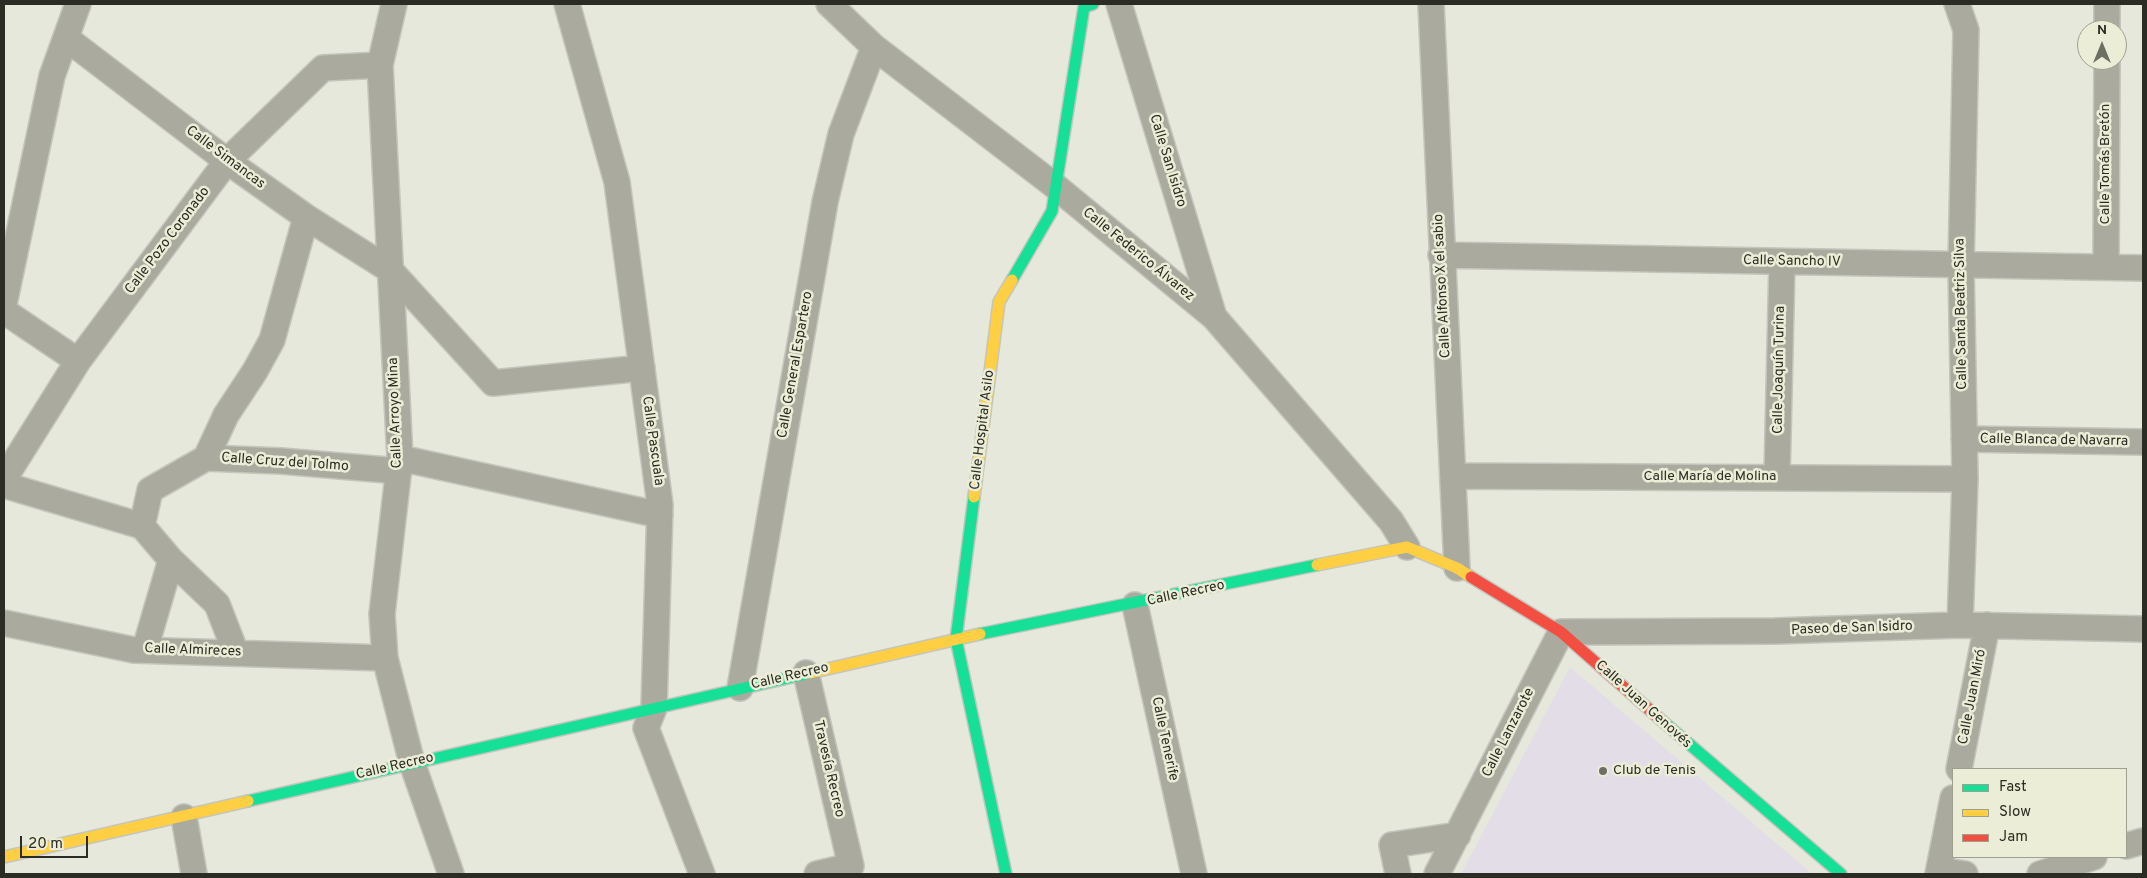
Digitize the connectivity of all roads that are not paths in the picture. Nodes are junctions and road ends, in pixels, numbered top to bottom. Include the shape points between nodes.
1 (78, 4) edge
2 (394, 4) edge
3 (567, 4) edge
4 (830, 4) edge
5 (1093, 4) edge
6 (1119, 4) edge
7 (1431, 4) edge
8 (1957, 4) edge
9 (2107, 4) edge
10 (2107, 20) edge
11 (66, 38) junction
12 (874, 47) junction
13 (380, 65) junction
14 (2107, 70) edge
15 (227, 161) junction
16 (1055, 186) junction
17 (306, 217) junction
18 (1441, 255) junction
19 (1782, 262) junction
20 (8, 266) edge
21 (1961, 266) junction
22 (2106, 267) junction
23 (2143, 268) edge
24 (390, 270) junction
25 (4, 304) edge
26 (4, 310) edge
27 (1214, 317) junction
28 (78, 362) junction
29 (642, 368) junction
30 (1964, 439) junction
31 (2143, 442) edge
32 (206, 458) junction
33 (399, 464) junction
34 (1454, 476) junction
35 (1777, 478) junction
36 (4, 479) edge
37 (1965, 479) junction
38 (4, 485) edge
39 (660, 515) junction
40 (142, 526) junction
41 (1407, 547) junction
42 (171, 560) junction
43 (1457, 568) junction
44 (1134, 605) junction
45 (4, 623) edge
46 (1960, 625) junction
47 (1987, 625) junction
48 (2143, 629) edge
49 (1561, 632) junction
50 (956, 639) junction
51 (146, 649) junction
52 (236, 653) junction
53 (385, 658) junction
54 (806, 673) junction
55 (740, 688) junction
56 (654, 708) junction
57 (412, 763) junction
58 (1959, 768) edge
59 (1952, 803) edge
60 (184, 817) junction
61 (1458, 835) junction
62 (2143, 841) edge
63 (2127, 846) edge
64 (4, 857) edge
65 (2091, 858) edge
66 (853, 870) edge
67 (194, 874) edge
68 (450, 874) edge
69 (702, 874) edge
70 (817, 874) edge
71 (1006, 874) edge
72 (1194, 874) edge
73 (1398, 874) edge
74 (1437, 874) edge
75 (1841, 874) edge
76 (1939, 874) edge
77 (1965, 874) edge
78 (2040, 874) edge

1 - 11 street
2 - 13 street, Calle Arroyo Mina
3 - 29 street, Calle Pascuala via 617,182
4 - 12 street, Calle Federico Álvarez
5 - 16 street, Calle Hospital Asilo via 1084,7
6 - 27 street, Calle San Isidro
7 - 18 street, Calle Alfonso X el sabio
8 - 21 street, Calle Santa Beatriz Silva via 1966,30
9 - 10 street
11 - 15 street, Calle Simancas
11 - 20 street via 52,76
12 - 16 street, Calle Federico Álvarez
12 - 55 street, Calle General Espartero via 841,134 825,202
13 - 15 street, Calle Pozo Coronado via 323,68
13 - 24 street, Calle Arroyo Mina
14 - 22 street, Calle Tomás Bretón
15 - 17 street, Calle Simancas
15 - 28 street, Calle Pozo Coronado
16 - 27 street, Calle Federico Álvarez
16 - 50 street, Calle Hospital Asilo via 1052,211 999,302
17 - 24 street, Calle Simancas
17 - 32 street via 272,340 256,371 226,415
18 - 19 street, Calle Sancho IV
18 - 34 street, Calle Alfonso X el sabio
19 - 21 street, Calle Sancho IV
19 - 35 street, Calle Joaquín Turina
20 - 25 street
21 - 22 street, Calle Sancho IV
21 - 30 street, Calle Santa Beatriz Silva
22 - 23 street, Calle Sancho IV
24 - 29 street, Calle Simancas via 492,383
24 - 33 street, Calle Arroyo Mina
26 - 28 street
27 - 41 street, Calle Federico Álvarez via 1391,521
28 - 36 street, Calle Pozo Coronado
29 - 39 street, Calle Pascuala
30 - 31 street, Calle Blanca de Navarra
30 - 37 street, Calle Santa Beatriz Silva
32 - 33 street, Calle Cruz del Tolmo
32 - 40 street, Calle Cruz del Tolmo via 150,490
33 - 39 street, Calle Cruz del Tolmo
33 - 53 street, Calle Arroyo Mina via 382,614
34 - 35 street, Calle María de Molina
34 - 43 street, Calle Alfonso X el sabio
35 - 37 street, Calle María de Molina
37 - 46 street, Calle Santa Beatriz Silva
38 - 40 street
39 - 56 street, Calle Pascuala
40 - 42 street
41 - 43 street
41 - 44 street, Calle Recreo
42 - 51 street
42 - 52 street via 217,604
43 - 49 street
44 - 50 street, Calle Recreo
44 - 72 street, Calle Tenerife
45 - 51 street, Calle Almireces via 134,650
46 - 47 street, Paseo de San Isidro
46 - 49 street, Paseo de San Isidro via 1775,631
47 - 48 street, Paseo de San Isidro
47 - 58 street, Calle Juan Miró
49 - 61 street, Calle Lanzarote
49 - 75 street, Calle Juan Genovés via 1718,771
50 - 54 street, Calle Recreo
50 - 71 street, Calle Hospital Asilo
51 - 52 street, Calle Almireces
52 - 53 street, Calle Almireces
53 - 57 street, Calle Arroyo Mina
54 - 55 street, Calle Recreo
54 - 66 street, Travesía Recreo
55 - 56 street, Calle Recreo
56 - 57 street, Calle Recreo
56 - 69 street, Calle Pascuala via 646,728
57 - 60 street, Calle Recreo
57 - 68 street, Calle Arroyo Mina
59 - 76 street
60 - 64 street, Calle Recreo
60 - 67 street
61 - 73 street via 1392,845
61 - 74 street, Calle Lanzarote
62 - 63 street
65 - 78 street
66 - 70 street, Travesía Recreo
76 - 77 street

